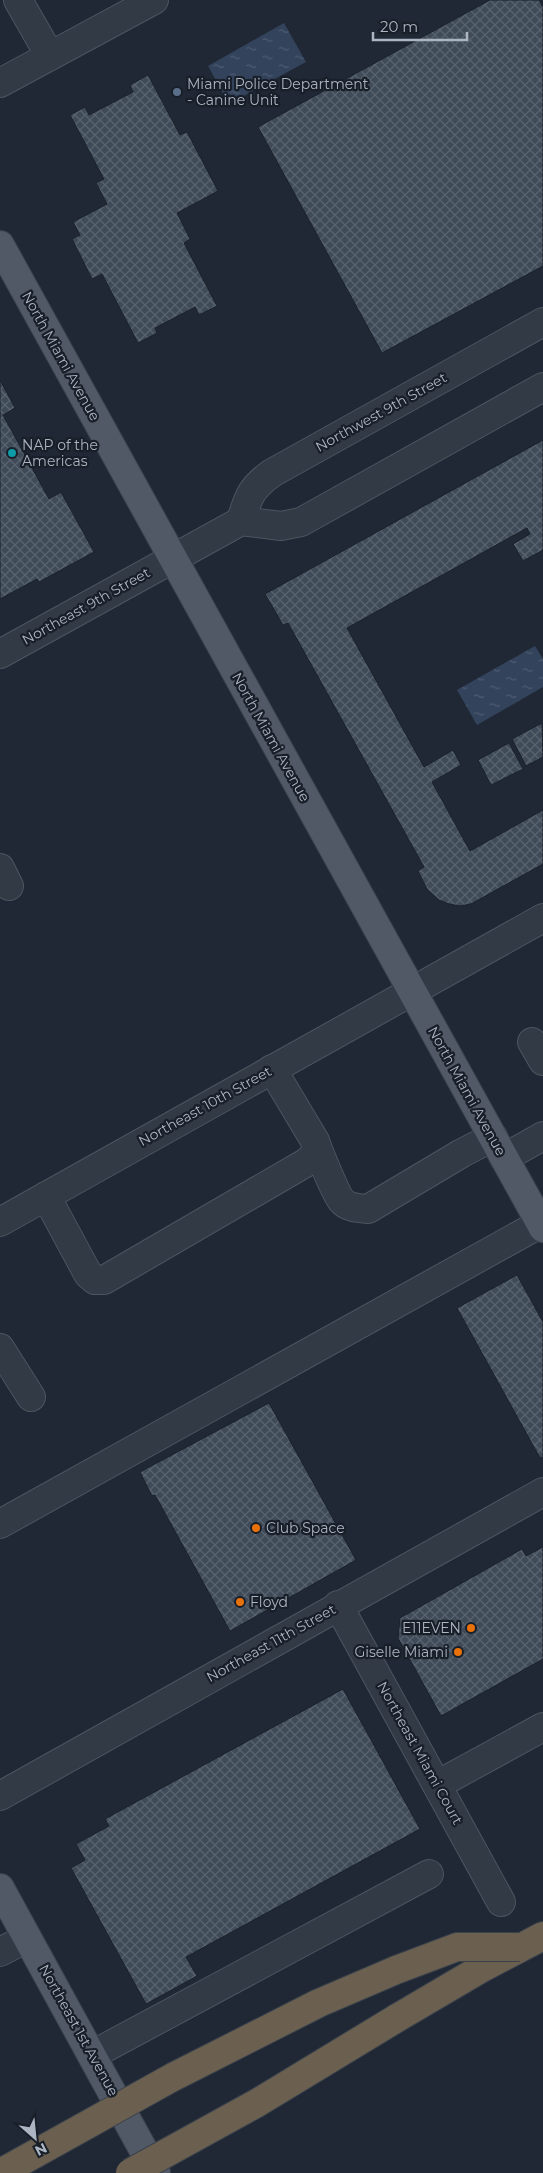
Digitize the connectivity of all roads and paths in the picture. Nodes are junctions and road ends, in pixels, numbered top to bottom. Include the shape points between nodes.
1 (18, 0) edge
2 (154, 0) edge
3 (119, 8) edge
4 (50, 56) junction
5 (0, 83) edge
6 (0, 245) edge
7 (543, 322) edge
8 (543, 388) edge
9 (241, 521) junction
10 (172, 558) junction
11 (0, 654) edge
12 (543, 918) edge
13 (411, 991) junction
14 (272, 1069) junction
15 (543, 1136) edge
16 (499, 1148) junction
17 (318, 1151) junction
18 (46, 1196) junction
19 (0, 1222) edge
20 (542, 1224) edge
21 (0, 1348) edge
22 (31, 1397) dead end
23 (543, 1492) edge
24 (0, 1524) edge
25 (338, 1605) junction
26 (543, 1727) edge
27 (437, 1785) junction
28 (0, 1796) edge
29 (429, 1874) dead end
30 (0, 1888) edge
31 (501, 1902) dead end
32 (27, 1938) junction
33 (532, 1941) edge
34 (0, 1952) edge
35 (92, 2055) junction
36 (2, 2172) edge
37 (130, 2173) edge
38 (156, 2173) edge

1 - 4 street
2 - 3 street
3 - 4 street
4 - 5 street
6 - 10 main road, North Miami Avenue
7 - 9 street, Northwest 9th Street via 272,473 257,484 249,496
8 - 9 street via 301,522 280,526
9 - 10 street
10 - 11 street, Northeast 9th Street
10 - 13 main road, North Miami Avenue
12 - 13 street, Northeast 10th Street
13 - 14 street, Northeast 10th Street
13 - 16 main road, North Miami Avenue
14 - 17 street
14 - 18 street, Northeast 10th Street
15 - 16 street
16 - 17 street via 462,1153 368,1209 352,1207 342,1201
16 - 20 main road, North Miami Avenue
17 - 18 street via 307,1162 104,1280 95,1280 88,1274
18 - 19 street, Northeast 10th Street
20 - 24 street
21 - 22 street
23 - 25 street, Northeast 11th Street
25 - 27 street, Northeast Miami Court
25 - 28 street, Northeast 11th Street
26 - 27 street
27 - 31 street, Northeast Miami Court
29 - 35 street
30 - 32 main road, Northeast 1st Avenue
32 - 34 street
32 - 35 main road, Northeast 1st Avenue
33 - 36 highway, bridge via 457,1947 336,1996 182,2072
33 - 37 highway, bridge via 441,1991 257,2103
35 - 38 main road, Northeast 1st Avenue

